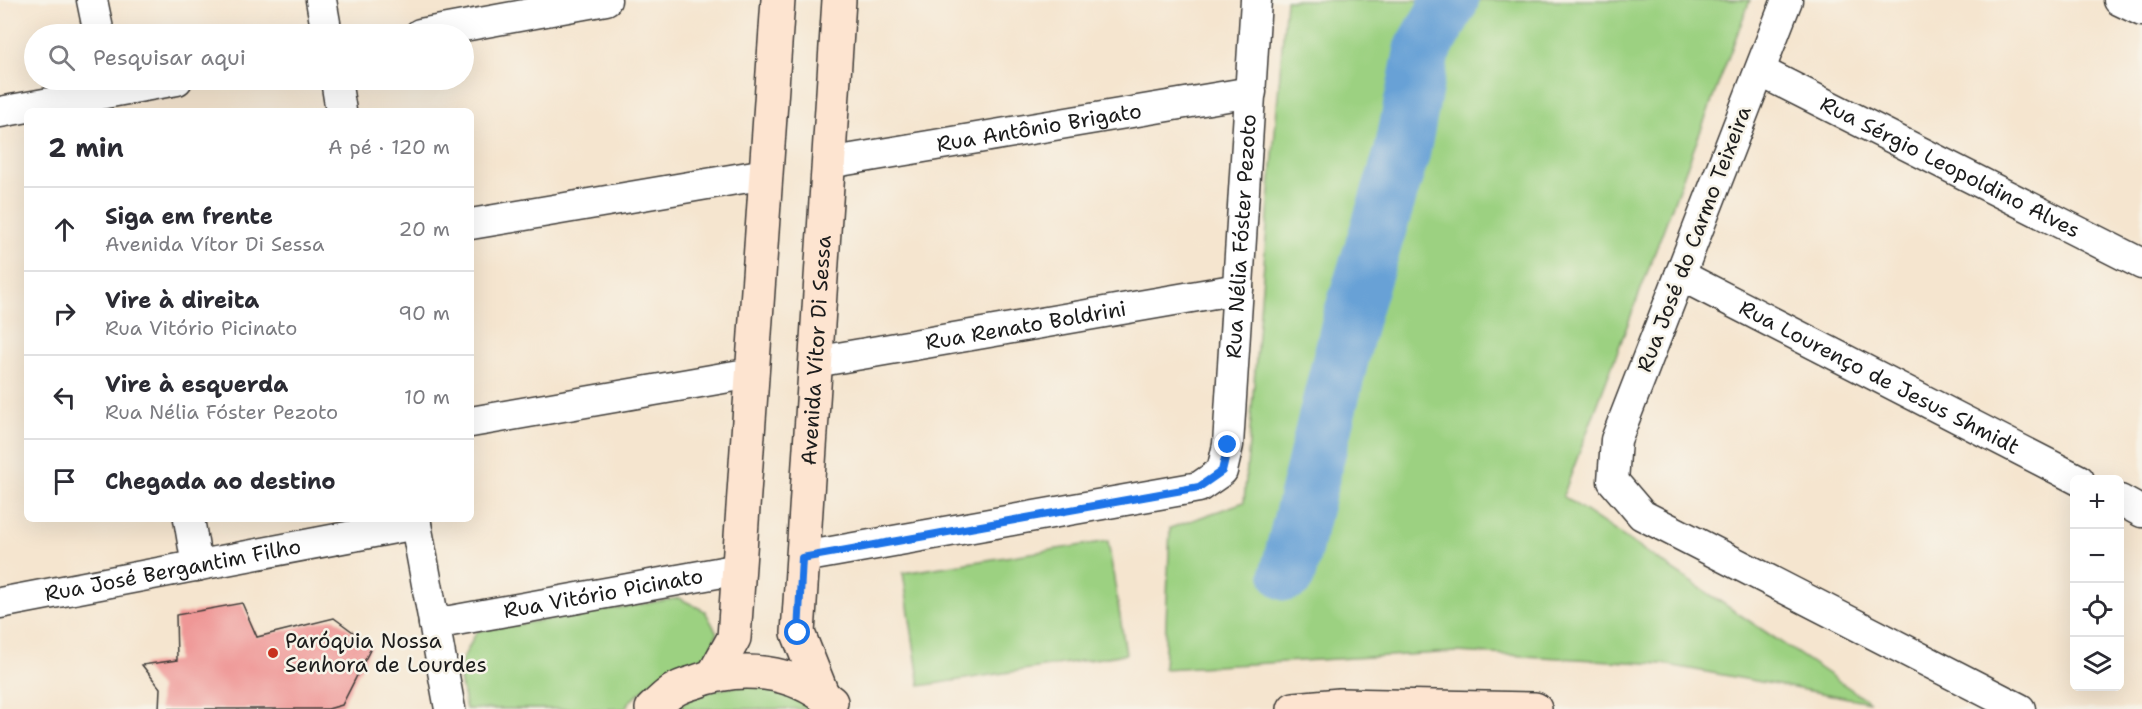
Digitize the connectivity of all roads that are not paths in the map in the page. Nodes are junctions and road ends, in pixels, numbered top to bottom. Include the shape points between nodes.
1 (92, 0) edge
2 (321, 0) edge
3 (606, 0) edge
4 (778, 0) edge
5 (839, 0) edge
6 (1256, 0) edge
7 (1787, 0) edge
8 (2119, 0) edge
9 (2142, 11) edge
10 (97, 24) edge
11 (325, 24) edge
12 (474, 24) edge
13 (1760, 70) junction
14 (129, 90) edge
15 (338, 90) edge
16 (1251, 92) junction
17 (110, 94) edge
18 (24, 108) edge
19 (24, 108) edge
20 (341, 108) edge
21 (0, 112) edge
22 (828, 163) junction
23 (766, 174) junction
24 (474, 223) edge
25 (2142, 264) edge
26 (1680, 276) junction
27 (1238, 289) junction
28 (815, 362) junction
29 (752, 373) junction
30 (474, 421) edge
31 (2070, 475) edge
32 (2124, 502) edge
33 (2142, 512) edge
34 (190, 522) edge
35 (416, 522) edge
36 (802, 558) junction
37 (197, 566) junction
38 (739, 569) junction
39 (0, 603) edge
40 (434, 624) junction
41 (714, 674) junction
42 (831, 702) edge
43 (450, 709) edge
44 (652, 709) edge
45 (1294, 709) edge
46 (1535, 709) edge
47 (2020, 709) edge

1 - 10 street
2 - 11 street
3 - 12 street
4 - 23 street
5 - 22 street, Avenida Vítor Di Sessa
6 - 16 street, Rua Nélia Fóster Pezoto
7 - 13 street, Rua José do Carmo Teixeira
8 - 9 street
13 - 25 street, Rua Sérgio Leopoldino Alves
13 - 26 street, Rua José do Carmo Teixeira
14 - 17 street
15 - 20 street
16 - 22 street, Rua Antônio Brigato
16 - 27 street, Rua Nélia Fóster Pezoto
17 - 19 street
18 - 21 street
22 - 28 street, Avenida Vítor Di Sessa
23 - 24 street
23 - 29 street
26 - 31 street, Rua Lourenço de Jesus Shmidt
26 - 47 street, Rua José do Carmo Teixeira via 1616,440 1613,482 1642,515
27 - 28 street, Rua Renato Boldrini
27 - 36 street, Rua Nélia Fóster Pezoto via 1228,445 1222,471 1199,487
28 - 36 street, Avenida Vítor Di Sessa
29 - 30 street
29 - 38 street
32 - 33 street
34 - 37 street
35 - 37 street, Rua José Bergantim Filho
35 - 40 street
36 - 42 street, Avenida Vítor Di Sessa via 798,633
37 - 39 street, Rua José Bergantim Filho
38 - 40 street, Rua Vitório Picinato
38 - 41 street via 734,638
40 - 43 street
41 - 42 street via 752,671 789,678
41 - 44 street via 674,690
45 - 46 street via 1340,705

